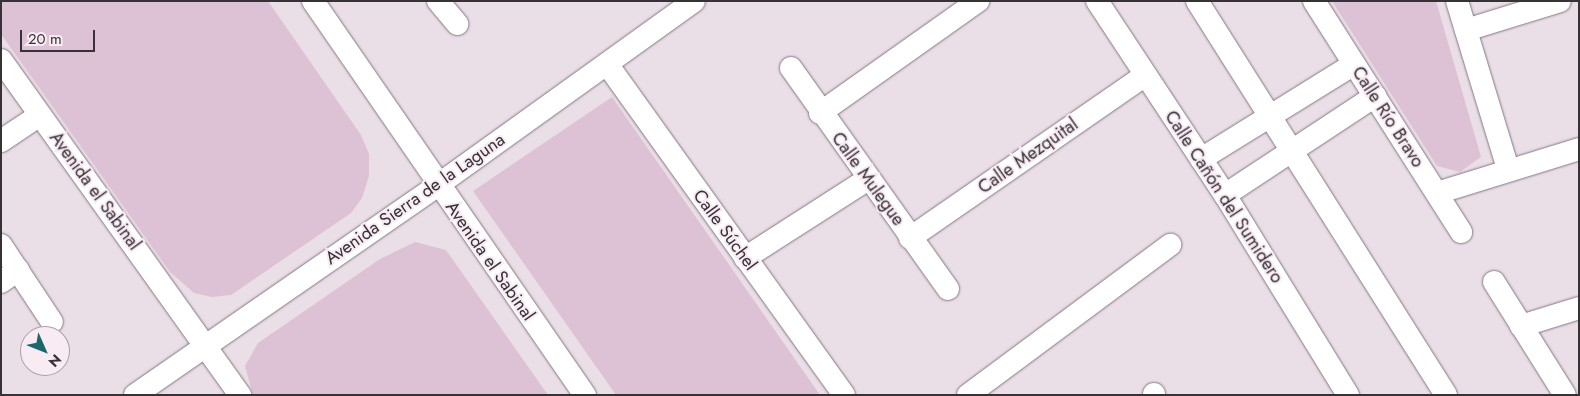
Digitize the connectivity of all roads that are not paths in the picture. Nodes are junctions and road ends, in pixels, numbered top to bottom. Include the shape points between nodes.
1 (313, 1) edge
2 (438, 1) edge
3 (694, 1) edge
4 (978, 1) edge
5 (1097, 1) edge
6 (1197, 1) edge
7 (1314, 1) edge
8 (1457, 1) edge
9 (1560, 1) edge
10 (457, 24) dead end
11 (1466, 30) junction
12 (1, 60) edge
13 (607, 64) junction
14 (1354, 64) junction
15 (791, 68) dead end
16 (1145, 75) junction
17 (1375, 96) junction
18 (820, 113) junction
19 (40, 115) junction
20 (1270, 116) junction
21 (1, 142) edge
22 (1579, 149) edge
23 (1293, 150) junction
24 (1201, 159) junction
25 (1508, 169) junction
26 (868, 179) junction
27 (438, 185) junction
28 (1437, 193) junction
29 (1225, 195) junction
30 (1461, 232) dead end
31 (910, 238) junction
32 (1170, 245) dead end
33 (1, 246) edge
34 (745, 258) junction
35 (10, 276) edge
36 (1494, 282) dead end
37 (948, 289) dead end
38 (1579, 308) edge
39 (52, 322) dead end
40 (1521, 326) junction
41 (205, 345) junction
42 (135, 395) edge
43 (240, 395) edge
44 (585, 395) edge
45 (844, 395) edge
46 (968, 395) edge
47 (1348, 395) edge
48 (1446, 395) edge
49 (1565, 395) edge

1 - 27 street, Avenida el Sabinal
2 - 10 street
3 - 13 street, Avenida Sierra de la Laguna
4 - 18 street
5 - 16 street, Calle Cañón del Sumidero
6 - 20 street
7 - 14 street, Calle Río Bravo
8 - 11 street
9 - 11 street
11 - 25 street
12 - 19 street, Avenida el Sabinal
13 - 27 street, Avenida Sierra de la Laguna
13 - 34 street, Calle Súchel
14 - 17 street, Calle Río Bravo
14 - 20 street
15 - 18 street, Calle Mulegue
16 - 24 street, Calle Cañón del Sumidero
16 - 31 street, Calle Mezquital
17 - 23 street
17 - 28 street, Calle Río Bravo
18 - 26 street, Calle Mulegue
19 - 21 street
19 - 41 street, Avenida el Sabinal
20 - 23 street
20 - 24 street
22 - 25 street
23 - 29 street
23 - 48 street
24 - 29 street, Calle Cañón del Sumidero
25 - 28 street
26 - 31 street, Calle Mulegue
26 - 34 street
27 - 41 street, Avenida Sierra de la Laguna
27 - 44 street, Avenida el Sabinal
28 - 30 street, Calle Río Bravo
29 - 47 street, Calle Cañón del Sumidero
31 - 37 street, Calle Mulegue
32 - 46 street
33 - 35 street
34 - 45 street, Calle Súchel
35 - 39 street
36 - 40 street
38 - 40 street
40 - 49 street
41 - 42 street, Avenida Sierra de la Laguna
41 - 43 street, Avenida el Sabinal

